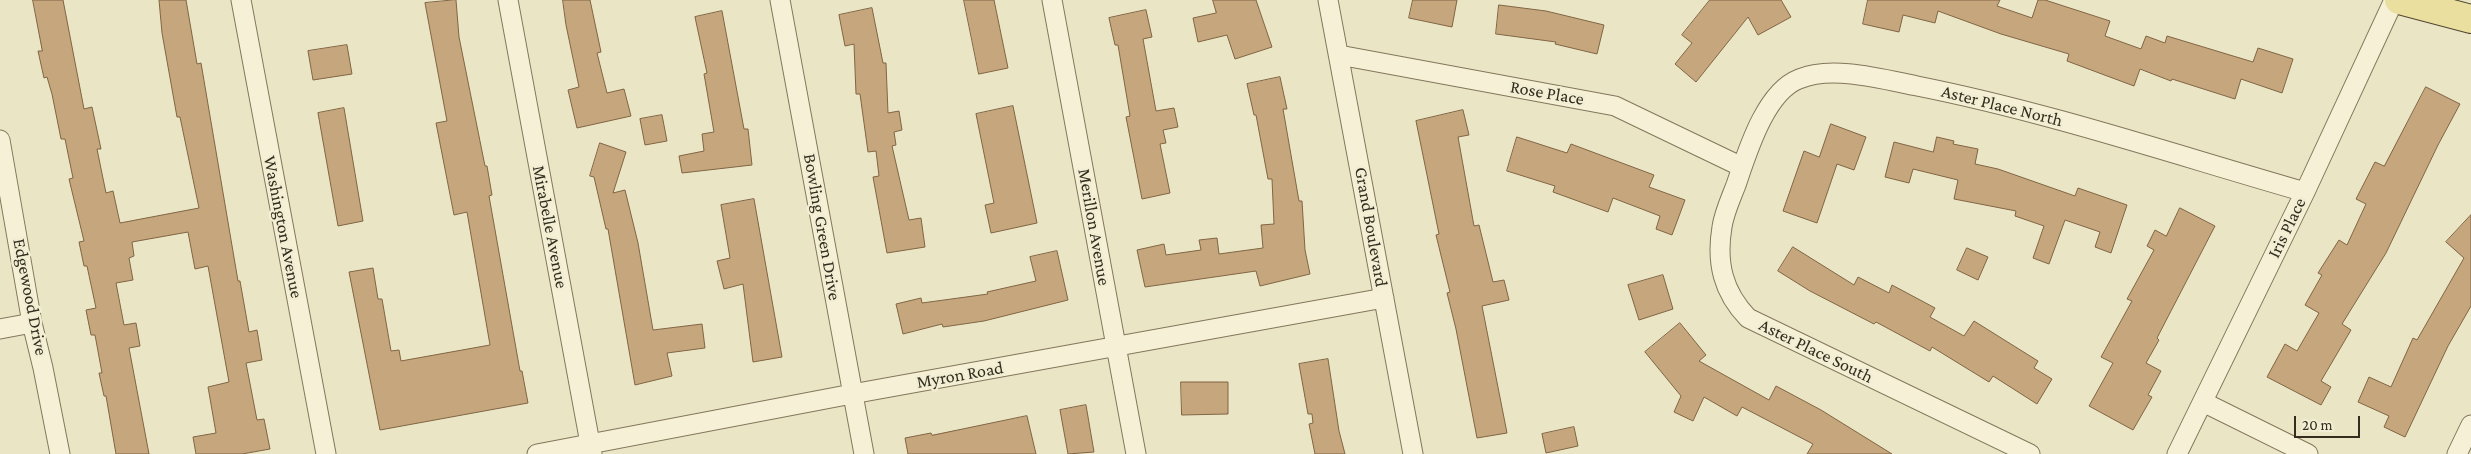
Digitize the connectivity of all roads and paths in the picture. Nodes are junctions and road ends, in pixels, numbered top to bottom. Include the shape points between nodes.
1 (241, 0) edge
2 (508, 0) edge
3 (780, 0) edge
4 (1052, 0) edge
5 (1328, 0) edge
6 (2394, 0) edge
7 (2399, 0) edge
8 (2428, 4) edge
9 (2471, 19) edge
10 (1339, 55) junction
11 (0, 140) edge
12 (1742, 167) junction
13 (2305, 192) junction
14 (1384, 298) junction
15 (32, 323) junction
16 (0, 329) edge
17 (1116, 347) junction
18 (852, 394) junction
19 (2203, 402) junction
20 (2471, 424) edge
21 (592, 449) edge
22 (60, 454) edge
23 (326, 454) edge
24 (537, 454) edge
25 (864, 454) edge
26 (1136, 454) edge
27 (1413, 454) edge
28 (2030, 454) edge
29 (2177, 454) edge
30 (2308, 454) edge
31 (2457, 454) edge

1 - 23 street, Washington Avenue
2 - 21 street, Mirabelle Avenue
3 - 18 street, Bowling Green Drive
4 - 17 street, Merillon Avenue
5 - 10 street, Grand Boulevard
6 - 13 street, Iris Place
7 - 8 main road
8 - 9 main road
10 - 12 street, Rose Place via 1615,106
10 - 14 street, Grand Boulevard
11 - 15 street, Edgewood Drive
12 - 13 street, Aster Place North via 1777,94 1798,79 1827,72 1888,80 1986,100
12 - 28 street, Aster Place South via 1722,226 1722,275 1734,303 1748,318
13 - 19 street, Iris Place
14 - 17 street, Myron Road
14 - 27 street, Grand Boulevard
15 - 16 street
15 - 22 street, Edgewood Drive
17 - 18 street, Myron Road
17 - 26 street, Merillon Avenue
18 - 21 street, Myron Road
18 - 25 street, Bowling Green Drive
19 - 29 street, Iris Place
19 - 30 street
20 - 31 street
21 - 24 street, Myron Road

